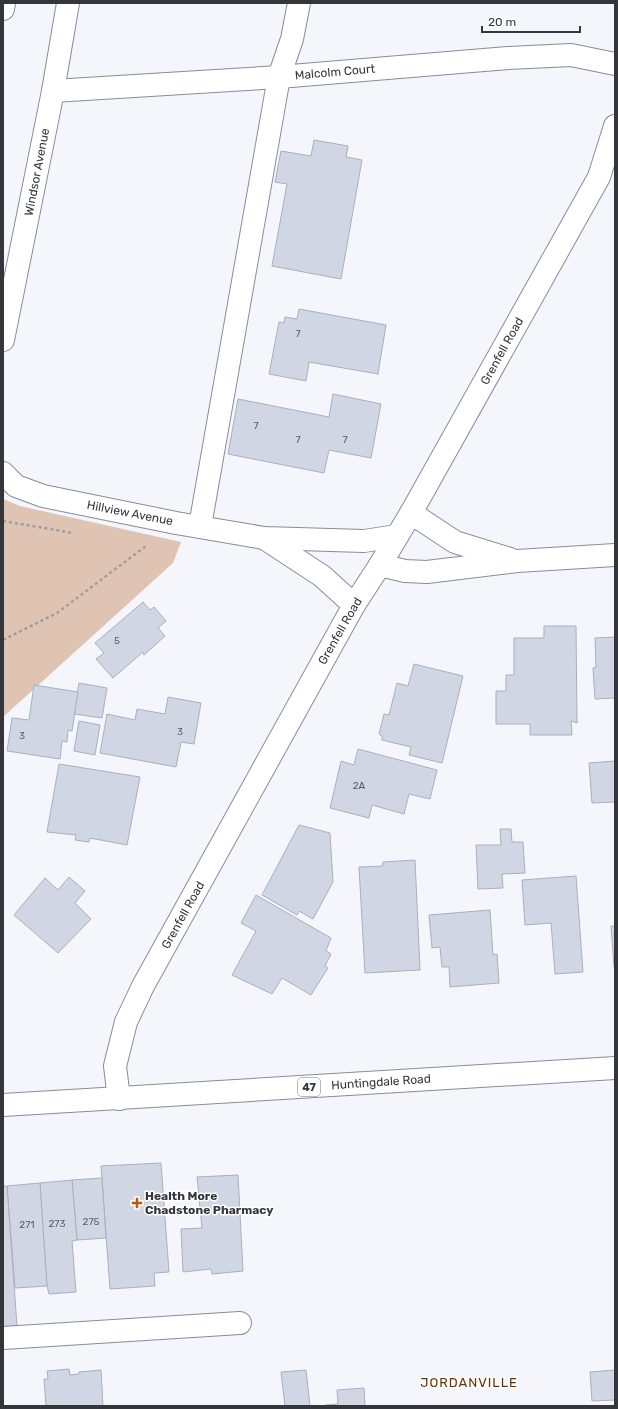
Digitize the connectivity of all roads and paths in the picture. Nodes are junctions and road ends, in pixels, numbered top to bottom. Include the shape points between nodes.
1 (4, 3) edge
2 (68, 3) edge
3 (299, 3) edge
4 (3, 10) edge
5 (615, 64) edge
6 (279, 77) junction
7 (54, 91) junction
8 (615, 126) edge
9 (615, 158) edge
10 (599, 177) junction
11 (3, 340) edge
12 (3, 473) edge
13 (411, 513) junction
14 (176, 523) junction
15 (200, 526) junction
16 (397, 536) junction
17 (264, 538) junction
18 (615, 555) edge
19 (517, 561) junction
20 (380, 565) junction
21 (354, 605) junction
22 (3, 640) edge
23 (615, 1068) edge
24 (119, 1099) junction
25 (3, 1105) edge
26 (240, 1323) dead end
27 (3, 1338) edge

1 - 4 street
2 - 7 street, Windsor Avenue
3 - 6 street via 292,39
5 - 6 street, Malcolm Court via 571,54
6 - 7 street, Malcolm Court
6 - 15 street
7 - 11 street, Windsor Avenue
8 - 10 street, Grenfell Road
9 - 10 street, Grenfell Road
10 - 13 street, Grenfell Road
12 - 14 street, Hillview Avenue via 16,486 43,496
13 - 16 street, Grenfell Road
13 - 19 street via 455,542
14 - 15 street, Hillview Avenue
14 - 22 path via 57,613
15 - 17 street, Hillview Avenue
16 - 17 street, Hillview Avenue via 364,541
16 - 20 street, Grenfell Road
17 - 21 street, Hillview Avenue via 322,576
18 - 19 street
19 - 20 street via 427,572 405,571
20 - 21 street, Grenfell Road
21 - 24 street, Grenfell Road via 143,986 126,1022 115,1066
23 - 24 street, Huntingdale Road / 47
24 - 25 street, Huntingdale Road / 47
26 - 27 street

